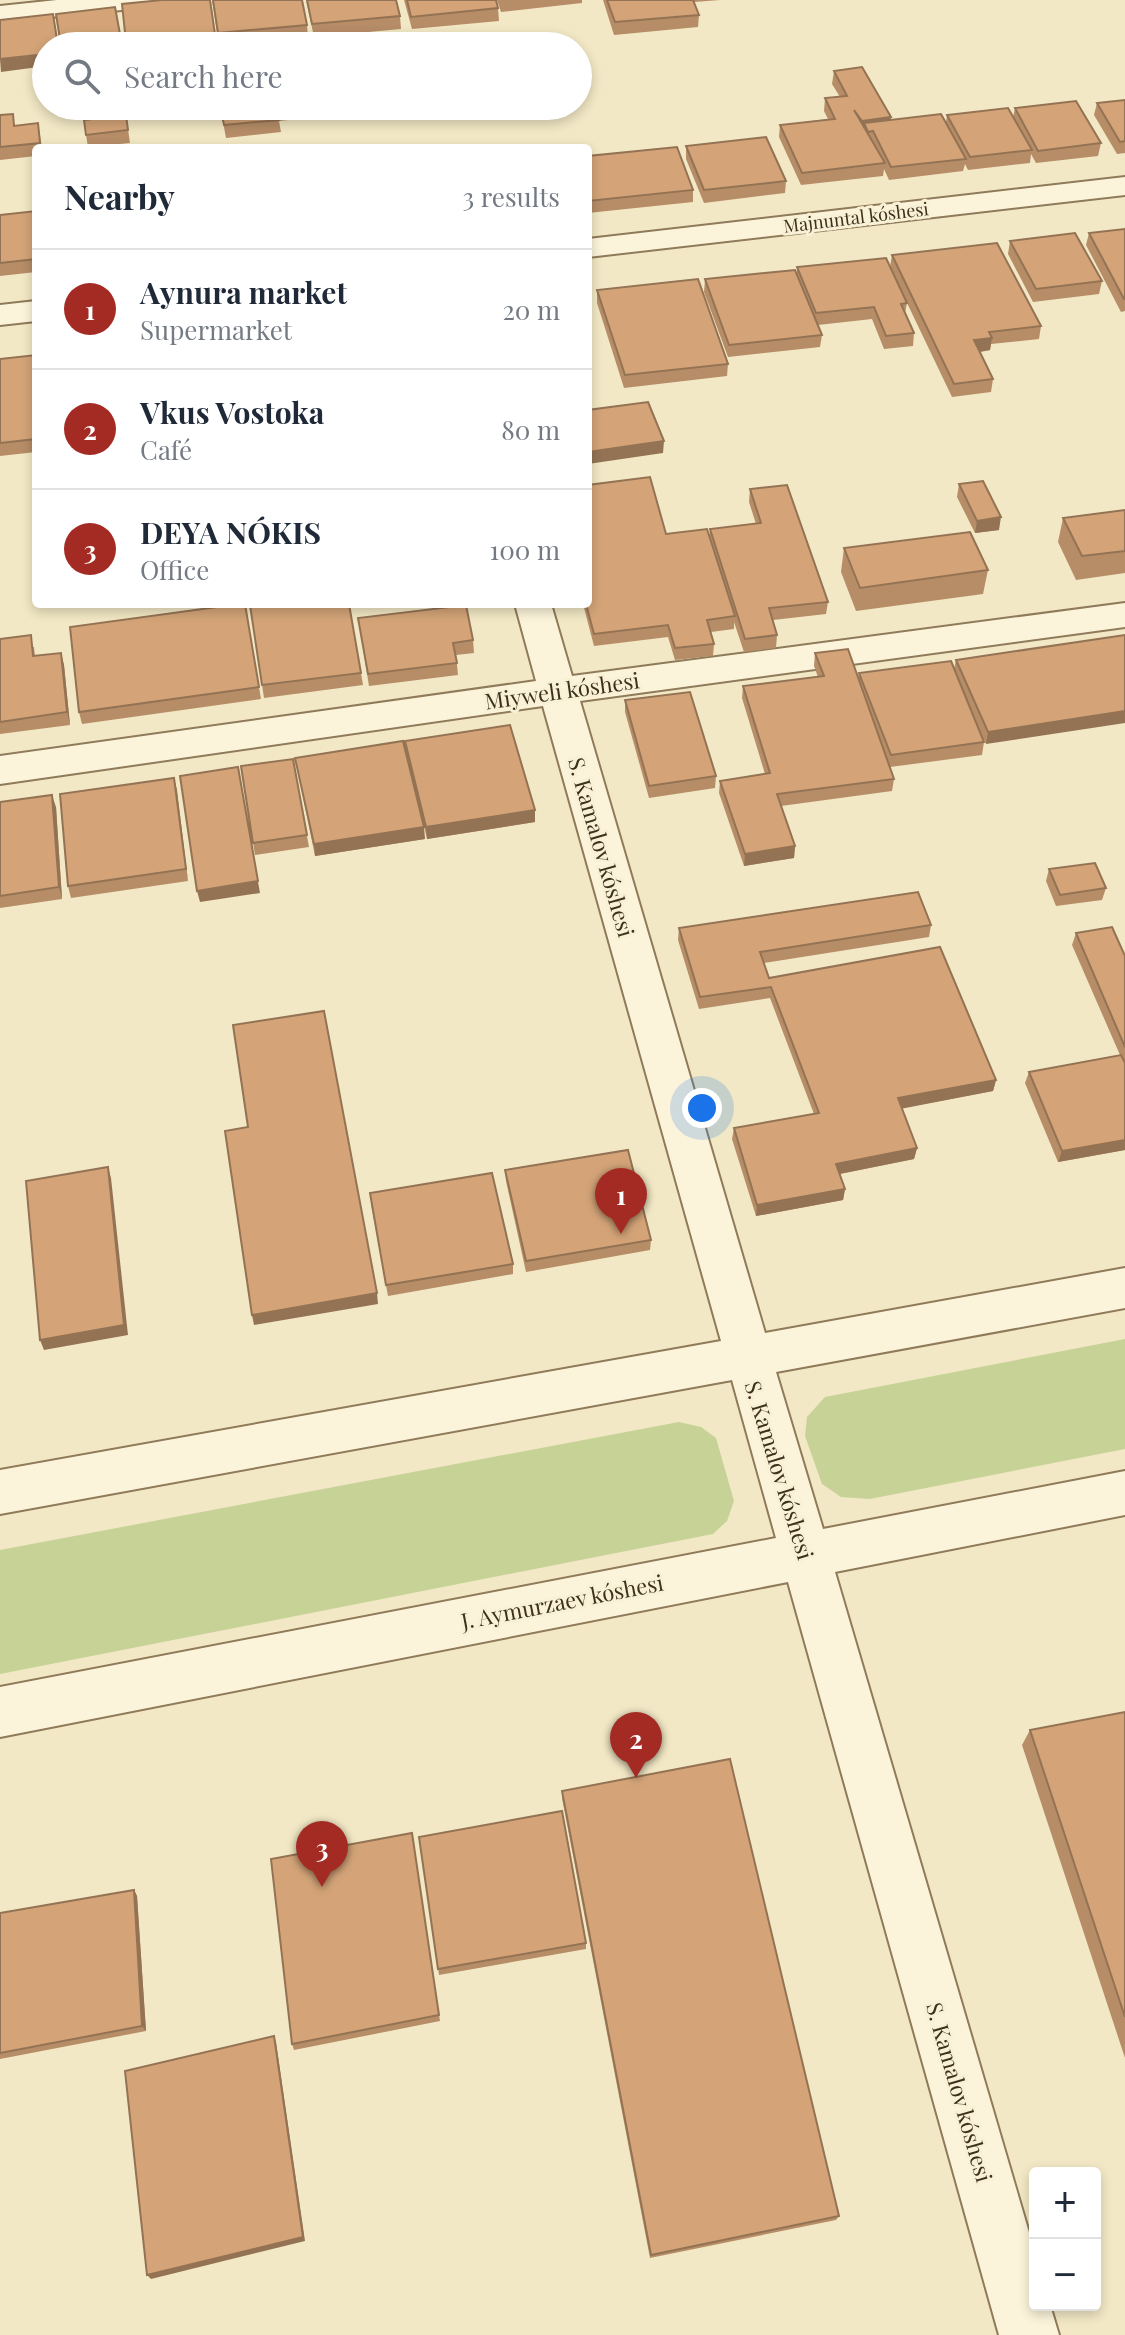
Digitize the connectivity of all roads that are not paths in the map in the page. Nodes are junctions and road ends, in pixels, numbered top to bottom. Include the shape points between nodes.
1 (142, 0) edge
2 (0, 14) edge
3 (1125, 186) edge
4 (592, 248) edge
5 (32, 311) edge
6 (0, 315) edge
7 (534, 608) edge
8 (1125, 615) edge
9 (557, 691) junction
10 (0, 770) edge
11 (1125, 1288) edge
12 (746, 1356) junction
13 (0, 1492) edge
14 (1125, 1493) edge
15 (806, 1553) junction
16 (0, 1712) edge
17 (1029, 2335) edge

1 - 2 street
3 - 4 street, Majnuntal kóshesi
5 - 6 street
7 - 9 street, S. Kamalov kóshesi
8 - 9 street, Miyweli kóshesi
9 - 10 street, Miyweli kóshesi
9 - 12 street, S. Kamalov kóshesi
11 - 12 street
12 - 13 street
12 - 15 street, S. Kamalov kóshesi
14 - 15 street, J. Aymurzaev kóshesi
15 - 16 street, J. Aymurzaev kóshesi
15 - 17 street, S. Kamalov kóshesi

